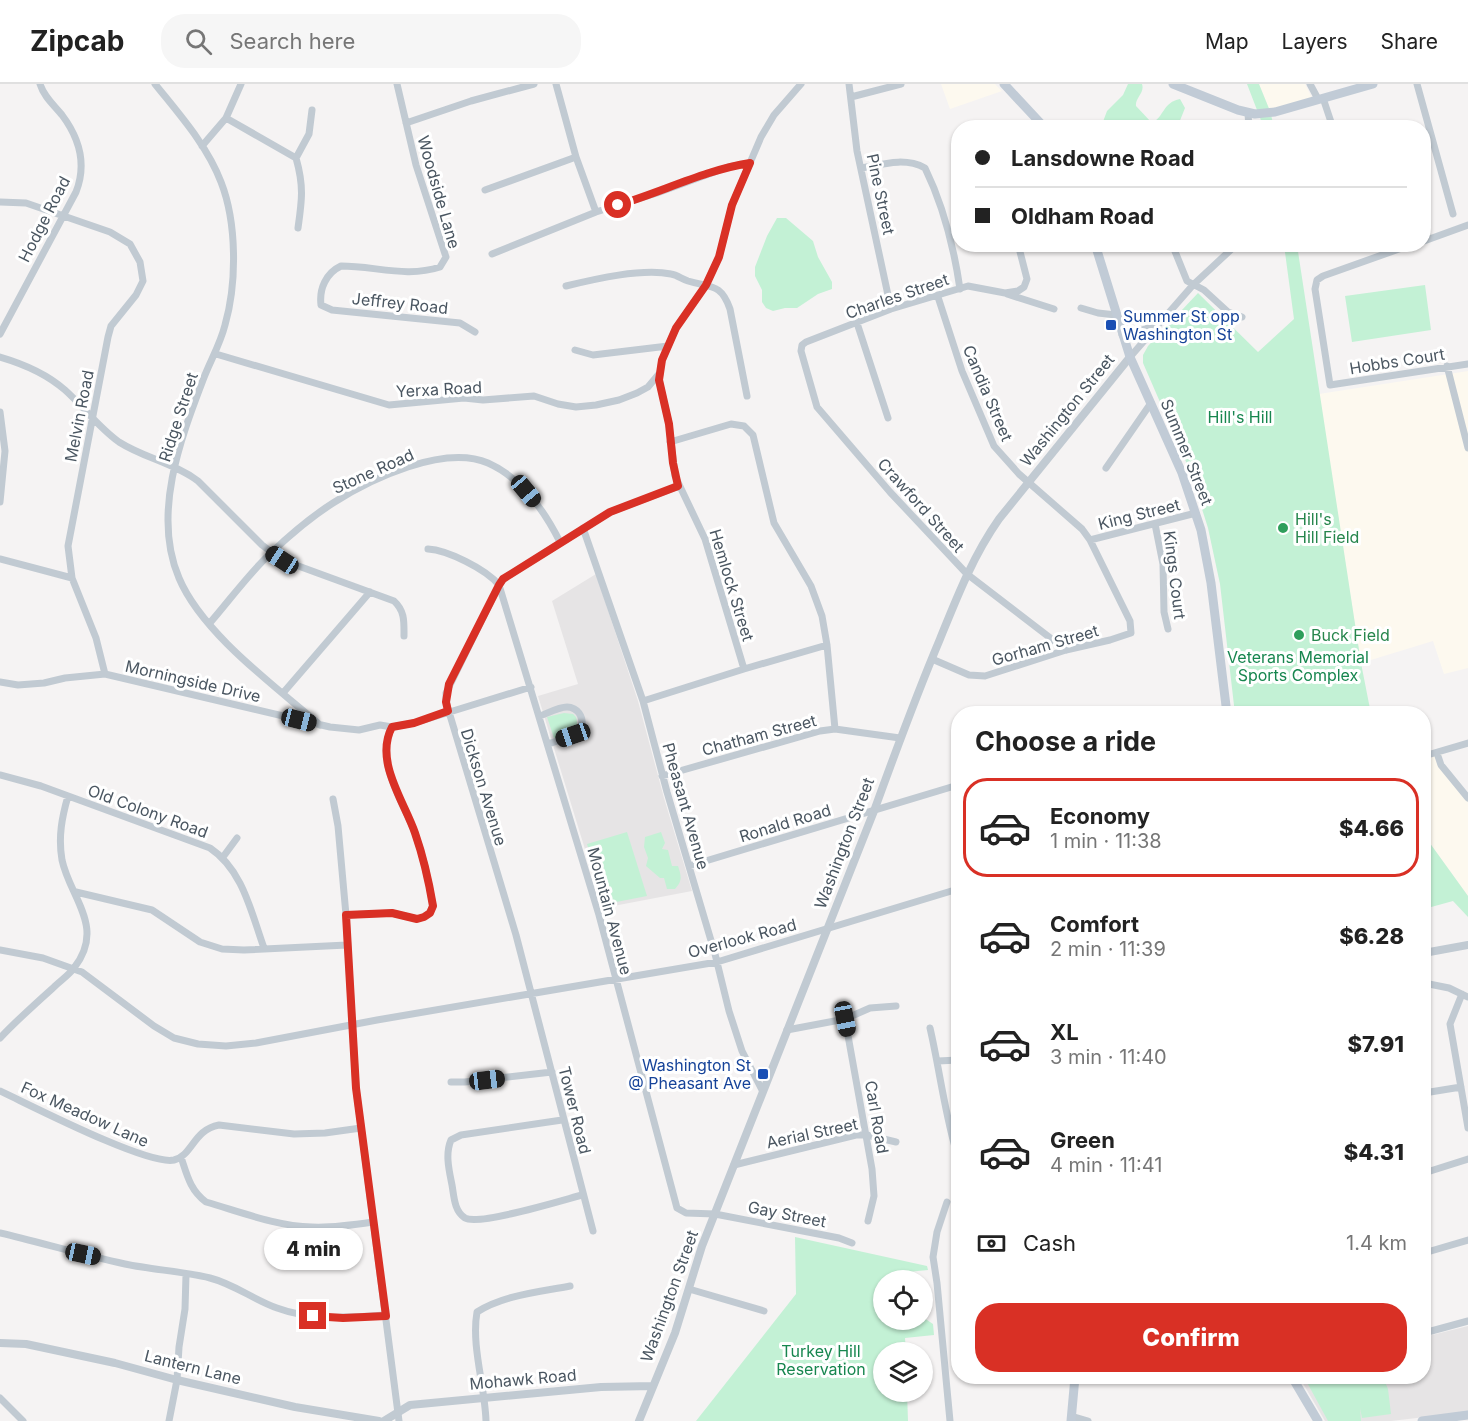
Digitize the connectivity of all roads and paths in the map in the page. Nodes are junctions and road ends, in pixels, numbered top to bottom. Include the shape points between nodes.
1 (40, 84) edge
2 (155, 84) edge
3 (241, 84) edge
4 (397, 84) edge
5 (534, 84) edge
6 (556, 84) edge
7 (801, 84) edge
8 (849, 84) edge
9 (901, 84) edge
10 (1004, 84) edge
11 (1173, 84) edge
12 (1310, 84) edge
13 (1373, 84) edge
14 (1417, 84) edge
15 (851, 97) junction
16 (1321, 98) junction
17 (312, 110) dead end
18 (1248, 113) junction
19 (226, 118) junction
20 (1038, 120) edge
21 (1248, 120) edge
22 (1330, 120) edge
23 (1427, 120) edge
24 (406, 123) junction
25 (1431, 135) edge
26 (202, 146) junction
27 (576, 157) junction
28 (296, 158) junction
29 (750, 163) junction
30 (862, 168) junction
31 (485, 190) dead end
32 (0, 202) edge
33 (596, 212) junction
34 (1453, 214) dead end
35 (62, 217) junction
36 (1468, 225) edge
37 (298, 228) dead end
38 (1431, 238) edge
39 (951, 243) edge
40 (954, 252) edge
41 (1020, 252) edge
42 (1097, 252) edge
43 (1175, 252) edge
44 (1229, 252) edge
45 (1390, 252) edge
46 (492, 254) dead end
47 (706, 285) junction
48 (1193, 285) junction
49 (566, 286) dead end
50 (960, 289) junction
51 (1005, 293) junction
52 (938, 297) junction
53 (321, 305) joint
54 (1081, 308) dead end
55 (891, 309) junction
56 (1054, 309) dead end
57 (1116, 315) junction
58 (1242, 317) dead end
59 (1160, 322) junction
60 (857, 323) junction
61 (475, 332) dead end
62 (0, 334) edge
63 (1122, 335) junction
64 (668, 346) junction
65 (801, 346) joint
66 (575, 350) dead end
67 (216, 354) junction
68 (0, 357) edge
69 (1130, 357) junction
70 (1468, 364) edge
71 (1447, 366) junction
72 (660, 374) junction
73 (747, 396) dead end
74 (1151, 403) junction
75 (0, 412) edge
76 (93, 418) junction
77 (888, 418) dead end
78 (670, 442) junction
79 (1468, 448) edge
80 (174, 467) junction
81 (1106, 468) dead end
82 (1028, 482) junction
83 (678, 486) junction
84 (0, 502) edge
85 (1196, 513) junction
86 (1155, 524) junction
87 (583, 528) junction
88 (1090, 540) junction
89 (560, 542) junction
90 (428, 549) dead end
91 (271, 553) junction
92 (0, 559) edge
93 (967, 574) junction
94 (72, 578) junction
95 (499, 585) junction
96 (370, 592) junction
97 (209, 624) junction
98 (1168, 629) dead end
99 (1131, 633) joint
100 (404, 636) dead end
101 (827, 645) junction
102 (1066, 650) junction
103 (932, 659) junction
104 (744, 669) junction
105 (105, 674) junction
106 (0, 682) edge
107 (531, 687) junction
108 (283, 693) junction
109 (643, 700) junction
110 (1226, 706) edge
111 (448, 711) junction
112 (540, 716) junction
113 (320, 725) junction
114 (392, 727) junction
115 (836, 729) junction
116 (900, 738) junction
117 (1468, 743) edge
118 (548, 744) junction
119 (1437, 753) junction
120 (1431, 754) edge
121 (0, 775) edge
122 (662, 776) junction
123 (951, 787) edge
124 (68, 796) junction
125 (1468, 798) edge
126 (333, 799) dead end
127 (874, 811) junction
128 (237, 838) dead end
129 (223, 857) junction
130 (689, 866) junction
131 (951, 891) edge
132 (76, 892) junction
133 (346, 915) junction
134 (827, 928) junction
135 (347, 945) junction
136 (1468, 945) edge
137 (264, 948) junction
138 (0, 950) edge
139 (1431, 952) edge
140 (717, 962) junction
141 (74, 969) junction
142 (615, 980) junction
143 (1431, 984) edge
144 (531, 995) junction
145 (1465, 995) edge
146 (896, 1006) dead end
147 (845, 1019) junction
148 (351, 1024) junction
149 (930, 1028) dead end
150 (787, 1030) junction
151 (0, 1038) edge
152 (951, 1060) edge
153 (938, 1061) junction
154 (552, 1072) junction
155 (451, 1082) dead end
156 (1461, 1087) junction
157 (762, 1090) junction
158 (0, 1091) edge
159 (1431, 1092) edge
160 (562, 1120) junction
161 (361, 1128) junction
162 (1468, 1128) edge
163 (951, 1133) edge
164 (867, 1135) junction
165 (896, 1142) dead end
166 (181, 1157) junction
167 (1468, 1159) edge
168 (734, 1165) junction
169 (1431, 1171) edge
170 (582, 1195) junction
171 (947, 1202) dead end
172 (716, 1214) junction
173 (868, 1221) dead end
174 (373, 1222) junction
175 (593, 1231) dead end
176 (0, 1233) edge
177 (1468, 1240) edge
178 (852, 1243) dead end
179 (1431, 1251) edge
180 (186, 1275) junction
181 (570, 1286) dead end
182 (689, 1289) junction
183 (764, 1311) dead end
184 (386, 1316) junction
185 (1468, 1321) edge
186 (1431, 1331) edge
187 (0, 1342) edge
188 (177, 1380) junction
189 (1074, 1384) edge
190 (1296, 1384) edge
191 (653, 1386) junction
192 (486, 1397) junction
193 (0, 1398) edge
194 (1468, 1415) edge
195 (399, 1417) edge
196 (1071, 1418) edge
197 (1438, 1420) edge
198 (23, 1421) edge
199 (169, 1421) edge
200 (379, 1421) edge
201 (384, 1421) edge
202 (486, 1421) edge
203 (639, 1421) edge
204 (950, 1421) edge
205 (1088, 1421) edge
206 (1318, 1421) edge
207 (1422, 1421) edge

1 - 35 street, Hodge Road via 80,148 81,180
2 - 26 street, Ridge Street
3 - 19 street
4 - 24 street, Woodside Lane
5 - 24 street
6 - 27 street
7 - 29 street, Hemlock Street via 774,115
8 - 15 street, Pine Street
9 - 15 street
10 - 20 main road
11 - 18 main road
12 - 16 street
13 - 16 main road
14 - 23 street
15 - 30 street, Pine Street
16 - 18 main road via 1269,113
16 - 22 street
17 - 28 street via 309,134
18 - 21 street
19 - 26 street
19 - 28 street
24 - 53 street, Woodside Lane via 446,257 440,267 428,271 341,266 324,283
25 - 34 street
26 - 67 street, Ridge Street via 226,198 233,254 230,304
27 - 31 street
27 - 33 street
28 - 37 street via 303,198
29 - 33 street via 728,166
29 - 47 street, Hemlock Street
30 - 39 street via 914,162 925,168
30 - 55 street, Pine Street
32 - 35 street, Melvin Road via 26,203
33 - 46 street
35 - 62 street, Hodge Road
35 - 76 street, Melvin Road via 122,238 136,253 143,271 141,288 111,326
36 - 38 street
40 - 50 street
41 - 51 street via 1027,282 1018,291
42 - 57 main road, Summer Street
43 - 48 street via 1184,276
44 - 48 street, Washington Street
45 - 71 street, Hobbs Court via 1316,282 1330,385
47 - 49 street via 672,274 652,273
47 - 64 street, Hemlock Street
47 - 73 street via 718,288 726,297
48 - 58 street via 1227,311
48 - 59 street, Washington Street
50 - 51 street, Charles Street via 968,286
50 - 52 street, Charles Street
51 - 56 street, Charles Street
52 - 55 street, Charles Street
52 - 82 street, Candia Street via 962,371 992,442
53 - 61 street, Jeffrey Road via 332,310 460,323
54 - 57 street
55 - 60 street, Charles Street
57 - 63 main road, Summer Street
59 - 63 street, Washington Street
59 - 69 street, Washington Street
60 - 65 street, Charles Street
60 - 77 street
63 - 69 main road, Summer Street
64 - 66 street via 593,355
64 - 72 street, Hemlock Street
65 - 93 street, Crawford Street via 817,407
67 - 72 street, Yerxa Road via 390,405 534,396 576,407 596,405 637,393
67 - 80 street, Ridge Street
68 - 76 street via 53,381
69 - 74 main road, Summer Street
69 - 82 street, Washington Street
70 - 71 street, Hobbs Court
71 - 79 street
72 - 78 street, Hemlock Street
74 - 81 street
74 - 85 main road, Summer Street
75 - 84 street via 5,460
76 - 80 street via 122,443
76 - 94 street, Melvin Road via 68,546
78 - 83 street, Hemlock Street
78 - 101 street via 731,424 752,432 774,523 815,594
80 - 91 street via 198,481
80 - 97 street, Ridge Street via 169,529 172,555 178,577
82 - 88 street, Candia Street via 1077,523
82 - 93 street, Washington Street via 989,532
83 - 87 street, Dickson Avenue via 622,506
83 - 104 street, Hemlock Street via 705,539
85 - 86 street, King Street
85 - 110 main road, Summer Street via 1211,583
86 - 88 street, King Street
86 - 98 street, Kings Court via 1163,564
87 - 89 street, Dickson Avenue
87 - 109 street, Pheasant Avenue
88 - 99 street, Candia Street via 1130,621
89 - 91 street, Stone Road via 538,506 514,479 487,463 448,458 405,469 334,502
89 - 95 street, Dickson Avenue
90 - 95 street via 445,552 487,574
91 - 96 street via 294,566
91 - 97 street, Stone Road
92 - 94 street
93 - 102 street, Crawford Street
93 - 103 street, Washington Street
94 - 105 street, Melvin Road via 96,638
95 - 107 street, Mountain Avenue
95 - 111 street, Dickson Avenue via 449,684
96 - 100 street via 394,601 401,608
96 - 108 street
97 - 108 street, Ridge Street
99 - 102 street, Gorham Street
101 - 104 street
101 - 115 street
102 - 103 street, Gorham Street via 985,676 969,675
103 - 116 street, Washington Street
104 - 109 street
105 - 106 street, Morningside Drive via 18,685
105 - 113 street, Morningside Drive
107 - 111 street, Morningside Drive
107 - 112 street, Mountain Avenue
108 - 113 street, Ridge Street
109 - 122 street, Pheasant Avenue
111 - 114 street, Morningside Drive
111 - 144 street, Dickson Avenue
112 - 118 street, Mountain Avenue
112 - 118 street via 567,706 581,717 579,731
113 - 114 street, Morningside Drive via 349,730
114 - 133 street via 386,741 387,760 416,837 433,906 430,913 417,919 392,913
115 - 116 street, Chatham Street
115 - 122 street, Chatham Street via 801,735
116 - 127 street, Washington Street
117 - 119 street
118 - 142 street, Mountain Avenue
119 - 120 street
119 - 125 street via 1444,770
121 - 124 street, Old Colony Road
122 - 130 street, Pheasant Avenue
123 - 127 street, Ronald Road
124 - 129 street, Old Colony Road via 204,845
124 - 132 street via 60,844 65,871
126 - 133 street
127 - 130 street, Ronald Road
127 - 134 street, Washington Street
128 - 129 street
129 - 137 street, Old Colony Road via 239,881
130 - 140 street, Pheasant Avenue
131 - 134 street, Overlook Road
132 - 137 street via 152,910 189,936 212,946 234,950
132 - 141 street via 84,911 86,933
133 - 135 street
134 - 140 street, Overlook Road
134 - 150 street, Washington Street
135 - 137 street
135 - 148 street
136 - 139 street
138 - 141 street, Overlook Road
140 - 142 street, Overlook Road
140 - 157 street, Pheasant Avenue via 742,1051
141 - 148 street, Overlook Road via 154,1026 174,1038 198,1044 256,1043
141 - 151 street
142 - 144 street, Overlook Road
142 - 172 street, Mountain Avenue via 677,1208 686,1213
143 - 145 street
144 - 148 street, Overlook Road
144 - 154 street, Tower Road
145 - 156 street via 1449,1024
146 - 147 street via 870,1008
147 - 150 street
147 - 164 street, Carl Road
148 - 161 street
149 - 153 street
150 - 157 street, Washington Street
152 - 153 street
153 - 163 street
154 - 155 street
154 - 160 street, Tower Road
156 - 159 street
156 - 162 street
157 - 168 street, Washington Street
158 - 166 street, Fox Meadow Lane via 129,1150 164,1161
160 - 170 street, Tower Road
160 - 170 street via 461,1135 451,1140 447,1149 457,1210 475,1220
161 - 166 street via 294,1134 219,1125 202,1132
161 - 174 street
164 - 165 street, Aerial Street
164 - 168 street, Aerial Street
164 - 173 street, Carl Road via 874,1196
166 - 174 street via 192,1188 206,1202 297,1226
167 - 169 street
168 - 172 street, Washington Street
170 - 175 street, Tower Road
171 - 204 street via 933,1257
172 - 178 street, Gay Street
172 - 182 street, Washington Street
174 - 184 street
176 - 180 street
177 - 179 street
180 - 184 street via 222,1282 293,1312 343,1318
180 - 188 street
181 - 192 street via 506,1300 477,1312 475,1326
182 - 183 street
182 - 191 street, Washington Street
184 - 195 street
185 - 186 street
187 - 188 street, Lantern Lane via 115,1363
188 - 199 street
188 - 200 street, Lantern Lane
189 - 196 main road
190 - 206 main road
191 - 192 street, Mohawk Road
191 - 203 street, Washington Street
192 - 195 street, Mohawk Road via 410,1405
192 - 202 street
193 - 198 street
194 - 197 main road
195 - 201 street
196 - 205 street
197 - 207 main road

